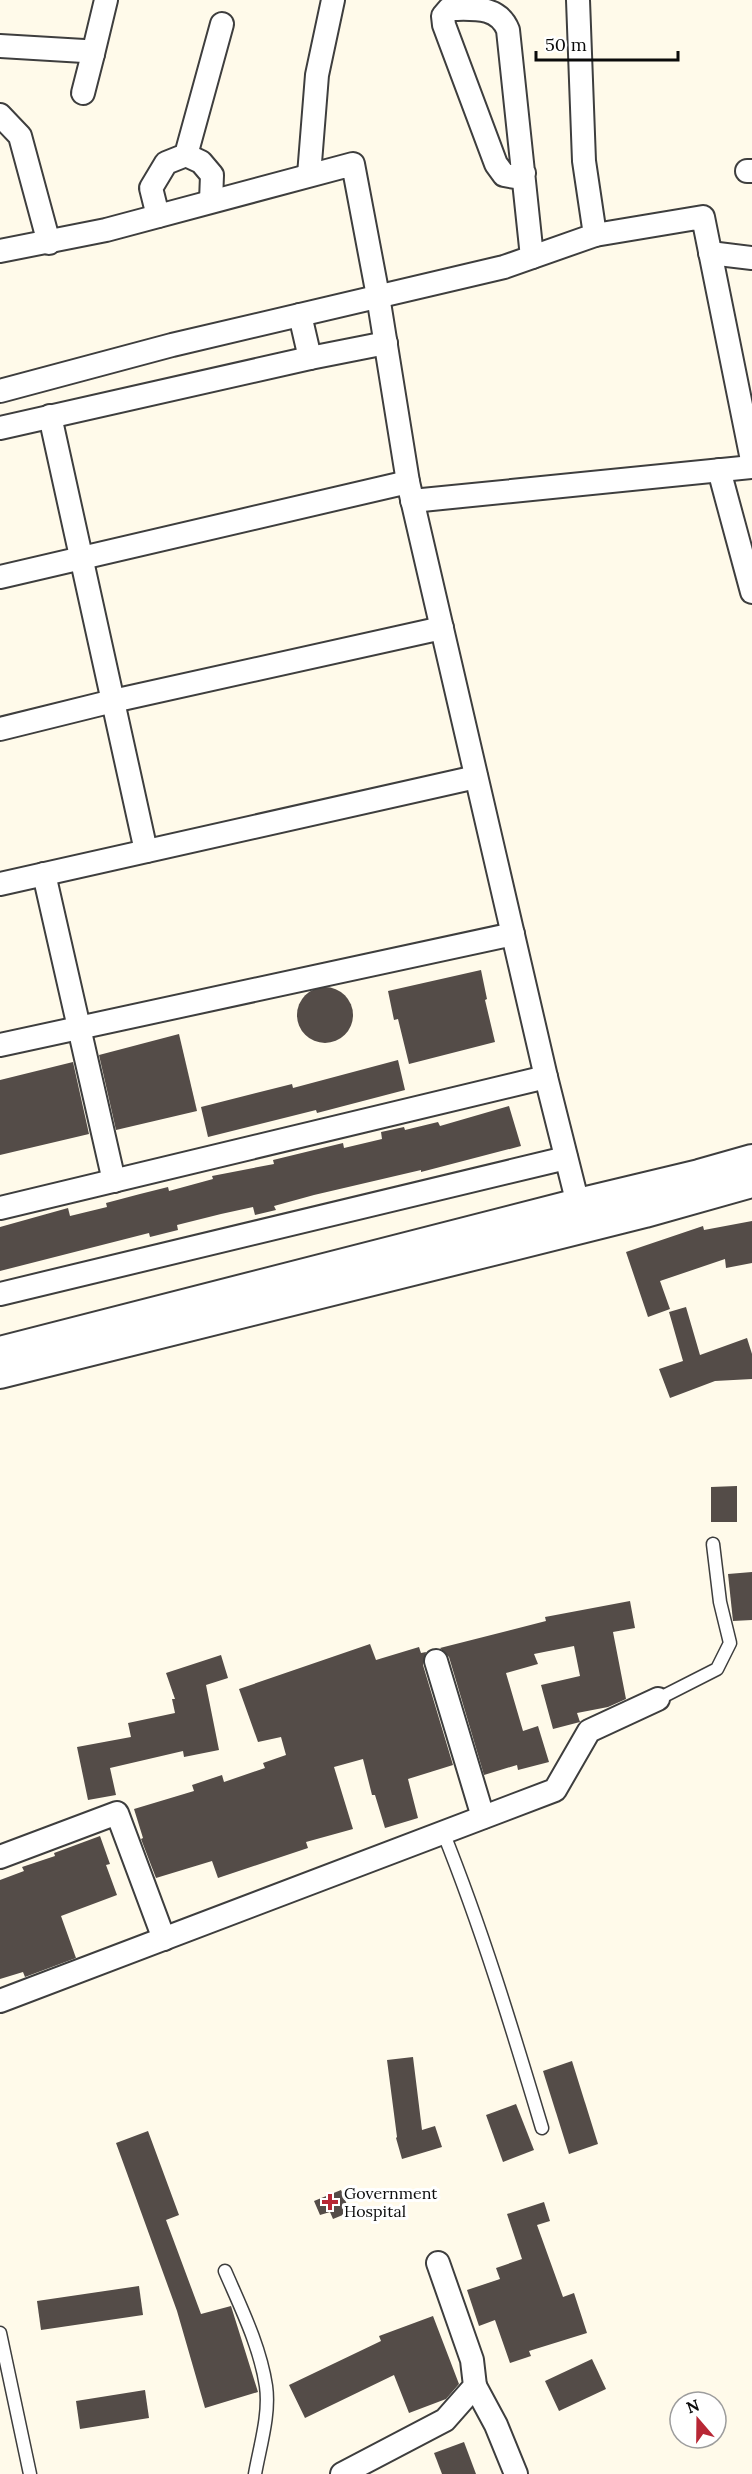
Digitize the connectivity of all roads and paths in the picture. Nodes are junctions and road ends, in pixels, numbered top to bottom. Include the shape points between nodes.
1 (106, 0) edge
2 (333, 0) edge
3 (578, 0) edge
4 (222, 24) dead end
5 (0, 46) edge
6 (93, 54) junction
7 (83, 93) dead end
8 (0, 115) edge
9 (186, 155) junction
10 (524, 173) junction
11 (309, 175) junction
12 (211, 201) junction
13 (158, 216) junction
14 (595, 235) junction
15 (49, 243) junction
16 (0, 251) edge
17 (710, 253) junction
18 (532, 257) junction
19 (752, 258) edge
20 (378, 296) junction
21 (300, 315) junction
22 (386, 343) junction
23 (310, 358) junction
24 (0, 391) edge
25 (50, 416) junction
26 (0, 428) edge
27 (752, 460) edge
28 (752, 467) edge
29 (719, 470) junction
30 (410, 492) junction
31 (81, 558) junction
32 (0, 577) edge
33 (752, 592) edge
34 (442, 628) junction
35 (113, 701) junction
36 (0, 729) edge
37 (476, 777) junction
38 (146, 851) junction
39 (44, 874) junction
40 (0, 884) edge
41 (513, 934) junction
42 (78, 1028) junction
43 (0, 1045) edge
44 (546, 1077) junction
45 (566, 1158) junction
46 (752, 1159) edge
47 (114, 1181) junction
48 (752, 1183) edge
49 (0, 1208) edge
50 (581, 1216) junction
51 (0, 1294) edge
52 (0, 1351) edge
53 (0, 1374) edge
54 (713, 1544) dead end
55 (436, 1660) dead end
56 (658, 1699) joint
57 (483, 1817) junction
58 (443, 1832) junction
59 (0, 1857) edge
60 (164, 1939) junction
61 (0, 2001) edge
62 (542, 2128) dead end
63 (438, 2263) dead end
64 (225, 2271) dead end
65 (0, 2333) edge
66 (475, 2386) junction
67 (30, 2474) edge
68 (255, 2474) edge
69 (342, 2474) edge
70 (516, 2474) edge

1 - 6 street
2 - 11 street via 317,75
3 - 14 street via 584,160
4 - 9 street
5 - 6 street
6 - 7 street
8 - 15 street via 20,136
9 - 12 street via 201,162 212,175
9 - 13 street via 166,163 151,188
10 - 10 street via 510,40 504,21 497,14 449,9 442,16 444,25 496,164 504,175 515,177
10 - 18 street
11 - 12 street
11 - 20 street via 353,164
12 - 13 street
13 - 15 street
14 - 17 street via 703,218
14 - 18 street
15 - 16 street
17 - 19 street
17 - 27 street
18 - 20 street
20 - 21 street
20 - 22 street
21 - 23 street
21 - 24 street
22 - 23 street
22 - 30 street
23 - 25 street
25 - 26 street
25 - 31 street
28 - 29 street
29 - 30 street
29 - 33 street
30 - 31 street
30 - 34 street
31 - 32 street
31 - 35 street
34 - 35 street
34 - 37 street
35 - 36 street
35 - 38 street
37 - 38 street
37 - 41 street
38 - 39 street
39 - 40 street
39 - 42 street
41 - 42 street
41 - 44 street
42 - 43 street
42 - 47 street
44 - 45 street
44 - 47 street
45 - 50 street
45 - 51 street
46 - 50 street
47 - 49 street
48 - 50 street
50 - 52 street
50 - 53 street
54 - 56 lane via 730,1643 717,1669
55 - 57 street
56 - 57 street via 589,1731 555,1790
57 - 58 street
58 - 60 street
58 - 62 lane via 469,1896
59 - 60 street via 117,1813
60 - 61 street
63 - 66 street via 472,2360
64 - 68 lane via 256,2345 266,2387
65 - 67 lane
66 - 69 street via 445,2420
66 - 70 street

